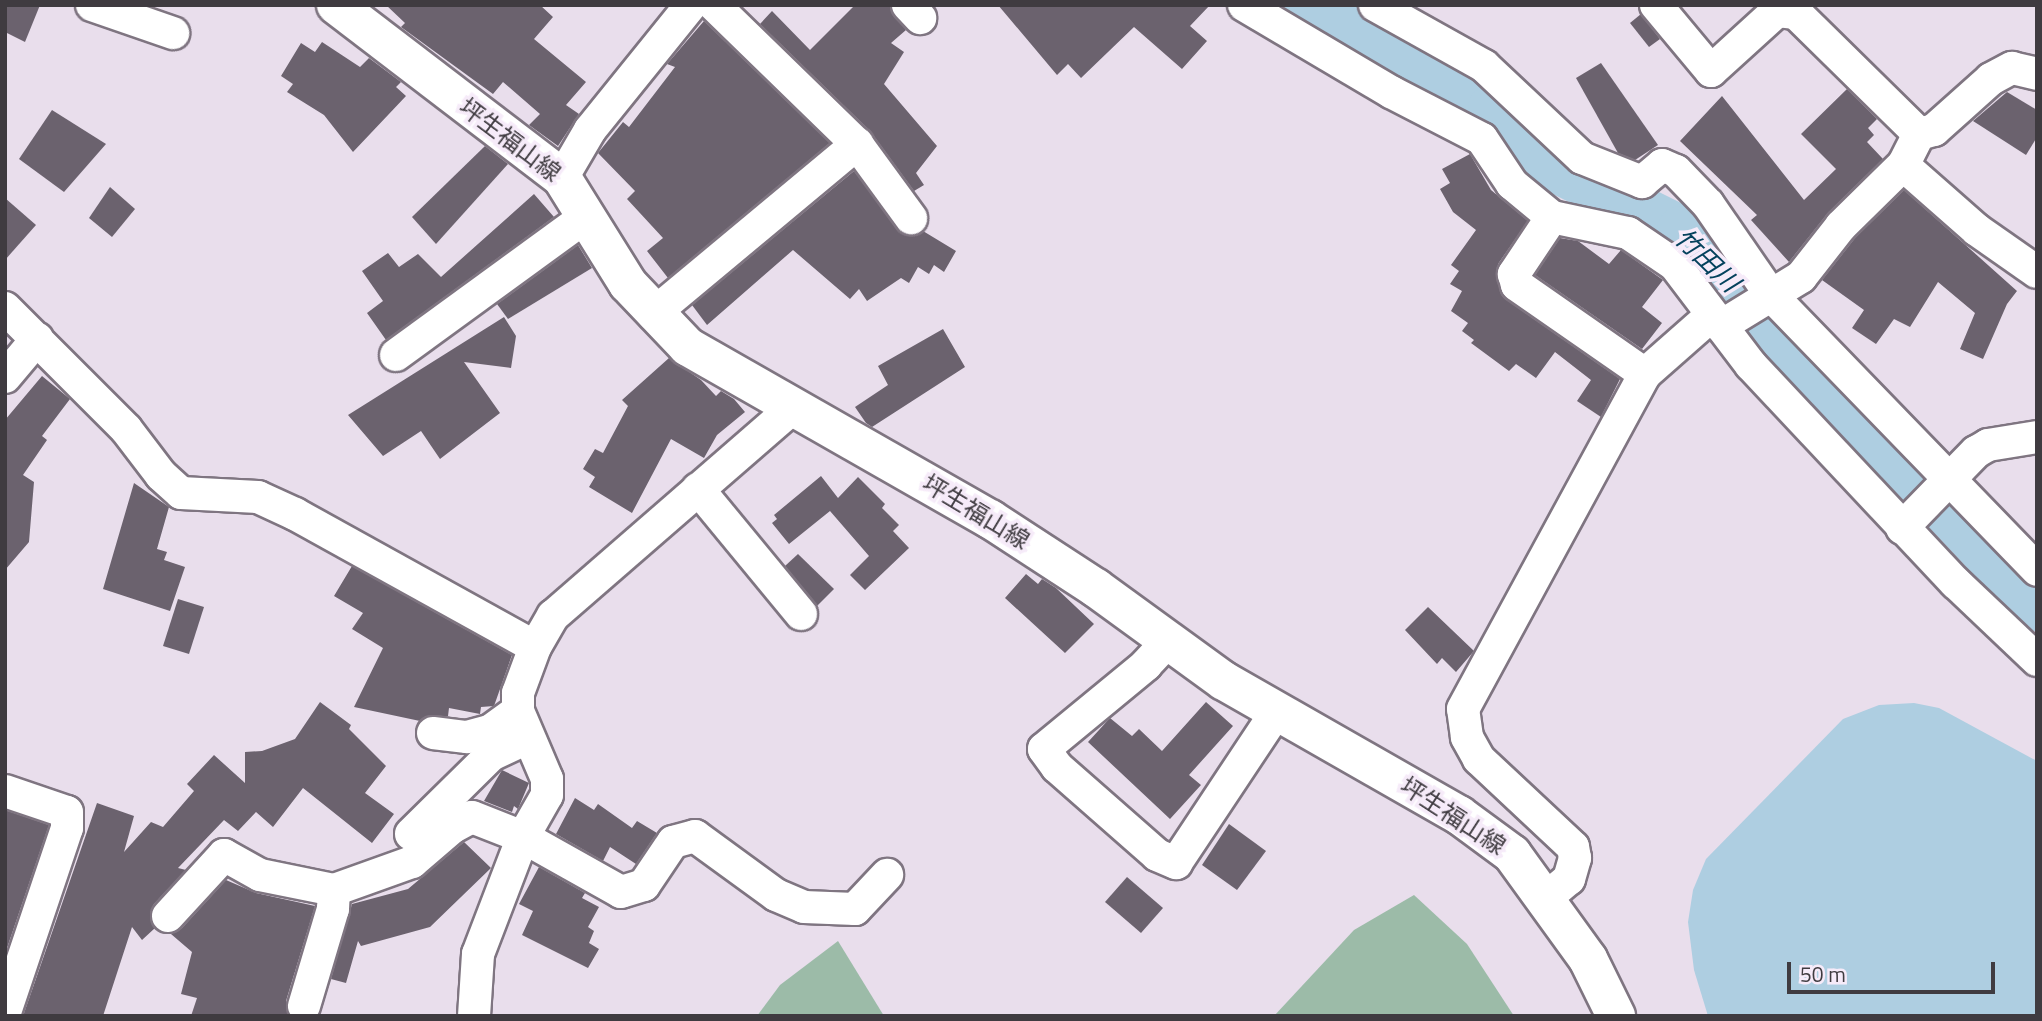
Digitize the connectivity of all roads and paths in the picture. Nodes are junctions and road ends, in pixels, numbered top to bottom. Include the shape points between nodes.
1 (92, 5) edge
2 (336, 5) edge
3 (691, 5) edge
4 (714, 5) edge
5 (1244, 5) edge
6 (1375, 5) edge
7 (1656, 5) edge
8 (173, 33) dead end
9 (2037, 75) edge
10 (1919, 134) junction
11 (857, 144) junction
12 (1903, 165) junction
13 (562, 178) junction
14 (1641, 185) junction
15 (585, 217) junction
16 (1552, 217) junction
17 (911, 218) dead end
18 (1630, 229) junction
19 (2037, 272) edge
20 (1766, 296) junction
21 (5, 308) edge
22 (653, 314) junction
23 (1722, 320) junction
24 (37, 339) junction
25 (396, 355) dead end
26 (1646, 374) junction
27 (5, 377) edge
28 (791, 409) junction
29 (2037, 437) edge
30 (1947, 484) junction
31 (698, 489) junction
32 (1907, 523) junction
33 (2037, 570) edge
34 (801, 614) dead end
35 (1168, 640) junction
36 (535, 647) junction
37 (2037, 660) edge
38 (1277, 711) junction
39 (523, 725) junction
40 (433, 733) dead end
41 (5, 791) edge
42 (411, 834) dead end
43 (523, 837) junction
44 (887, 875) dead end
45 (334, 890) junction
46 (1546, 898) junction
47 (168, 916) dead end
48 (304, 1006) dead end
49 (5, 1012) edge
50 (474, 1016) edge
51 (1616, 1016) edge

1 - 8 street
2 - 13 main road, 坪生福山線
3 - 13 street via 590,130
4 - 11 street
5 - 16 street via 1391,92 1482,139 1512,184
6 - 14 street via 1484,66 1582,158
7 - 10 street via 1711,71 1777,11 1796,13
9 - 10 street via 2012,68 1991,79 1934,130
10 - 12 street
11 - 17 street
11 - 22 street
12 - 19 street via 1977,230
12 - 20 street via 1840,226 1801,277
13 - 15 main road, 坪生福山線 via 577,195
14 - 18 street
14 - 20 street via 1662,165 1676,171 1708,204
15 - 22 main road, 坪生福山線
15 - 25 street
16 - 18 street
16 - 26 street via 1514,274 1517,285
18 - 23 street via 1675,265
20 - 23 street
20 - 30 street
21 - 24 street
22 - 28 main road, 坪生福山線 via 688,347
23 - 26 street
23 - 32 street via 1751,365
24 - 27 street
24 - 36 street via 181,492 258,498 283,508
26 - 46 street via 1463,709 1467,737 1479,759 1573,846 1569,879
28 - 31 street
28 - 35 main road, 坪生福山線 via 827,424 989,519
29 - 30 street via 1988,445
30 - 32 street
30 - 33 street
31 - 34 street
31 - 36 street via 553,617
32 - 37 street
35 - 38 main road, 坪生福山線 via 1224,681
35 - 38 street via 1146,665 1044,749 1057,767 1157,855 1176,863
36 - 39 street via 518,694
38 - 46 main road, 坪生福山線 via 1459,815 1512,854
39 - 40 street via 479,734
39 - 42 street
39 - 43 street via 547,779 547,795
41 - 49 street via 67,812 67,828
43 - 44 street via 621,892 644,885 673,842 695,836 776,895 804,907 855,909
43 - 45 street via 472,817 412,862
43 - 50 street via 478,954
45 - 47 street via 260,875 224,855
45 - 48 street via 333,908
46 - 51 main road, 坪生福山線 via 1588,959

